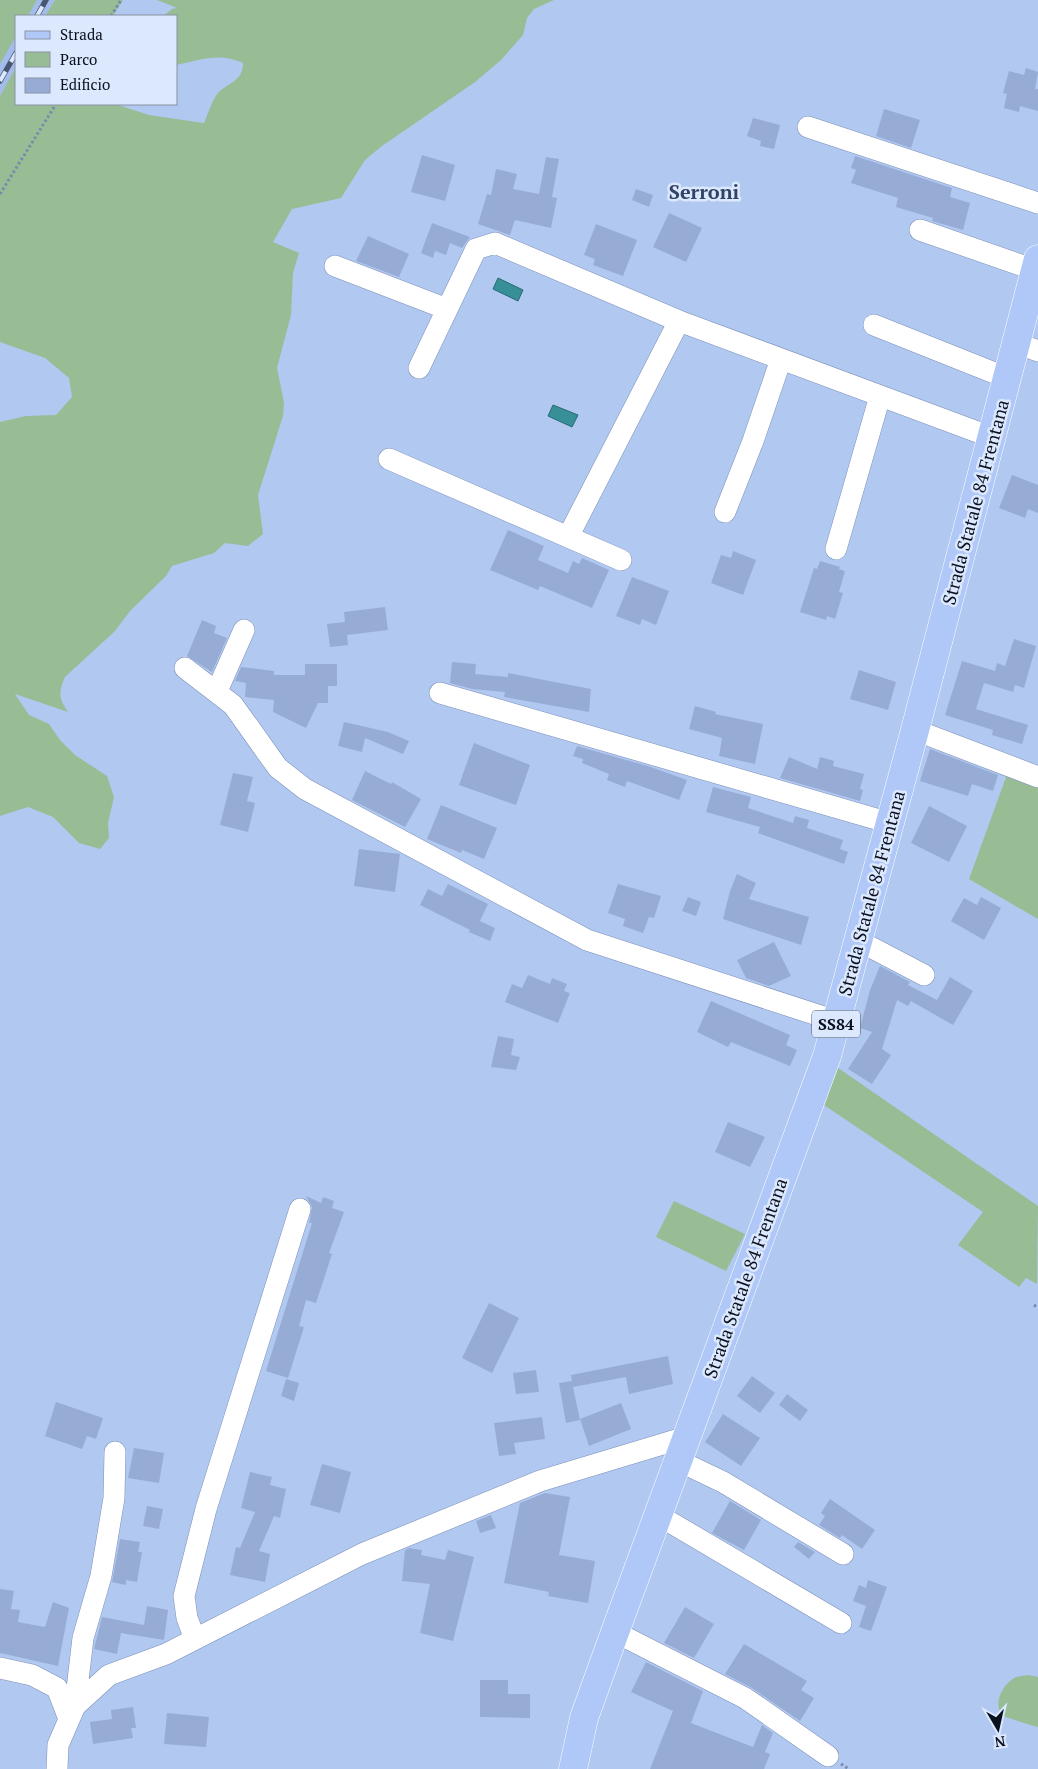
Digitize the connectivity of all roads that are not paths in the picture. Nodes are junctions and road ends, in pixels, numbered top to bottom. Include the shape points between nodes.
1 (808, 127) dead end
2 (1038, 203) edge
3 (920, 230) dead end
4 (1037, 264) edge
5 (336, 266) dead end
6 (447, 309) junction
7 (679, 321) junction
8 (874, 325) dead end
9 (1027, 347) edge
10 (781, 359) junction
11 (419, 368) dead end
12 (1007, 378) junction
13 (880, 396) junction
14 (992, 437) junction
15 (389, 459) dead end
16 (725, 512) dead end
17 (568, 537) junction
18 (836, 548) dead end
19 (621, 560) dead end
20 (244, 630) dead end
21 (185, 668) dead end
22 (217, 691) junction
23 (440, 693) dead end
24 (915, 730) junction
25 (1038, 777) edge
26 (890, 823) junction
27 (858, 941) junction
28 (924, 975) dead end
29 (836, 1021) junction
30 (300, 1209) dead end
31 (682, 1449) junction
32 (115, 1452) dead end
33 (658, 1515) junction
34 (843, 1554) dead end
35 (841, 1623) dead end
36 (615, 1632) junction
37 (195, 1639) junction
38 (0, 1668) edge
39 (72, 1712) junction
40 (828, 1756) dead end
41 (57, 1769) edge
42 (573, 1769) edge

1 - 2 street
3 - 4 street
4 - 9 main road, Strada Statale 84 Frentana / SS84
5 - 6 street
6 - 7 street via 476,249 495,243
6 - 11 street
7 - 10 street
7 - 17 street
8 - 12 street
9 - 12 main road, Strada Statale 84 Frentana / SS84
10 - 13 street
10 - 16 street
12 - 14 main road, Strada Statale 84 Frentana / SS84
13 - 14 street
13 - 18 street
14 - 24 main road, Strada Statale 84 Frentana / SS84
15 - 17 street
17 - 19 street
20 - 22 street
21 - 22 street
22 - 29 street via 235,707 278,768 305,789 560,926 587,940
23 - 26 street
24 - 25 street
24 - 26 main road, Strada Statale 84 Frentana / SS84
26 - 27 main road, Strada Statale 84 Frentana / SS84
27 - 28 street
27 - 29 main road, Strada Statale 84 Frentana / SS84
29 - 31 main road, Strada Statale 84 Frentana / SS84 via 827,1056
30 - 37 street via 206,1509 184,1596 187,1618
31 - 33 main road, Strada Statale 84 Frentana / SS84
31 - 34 street via 723,1482
31 - 37 street via 531,1485 362,1554
32 - 39 street via 114,1498 101,1576 83,1638
33 - 35 street
33 - 36 main road, Strada Statale 84 Frentana / SS84
36 - 40 street via 745,1698
36 - 42 main road, Strada Statale 84 Frentana / SS84 via 584,1718
37 - 39 street via 166,1654 109,1675
38 - 39 street via 32,1674 57,1688
39 - 41 street via 58,1745

